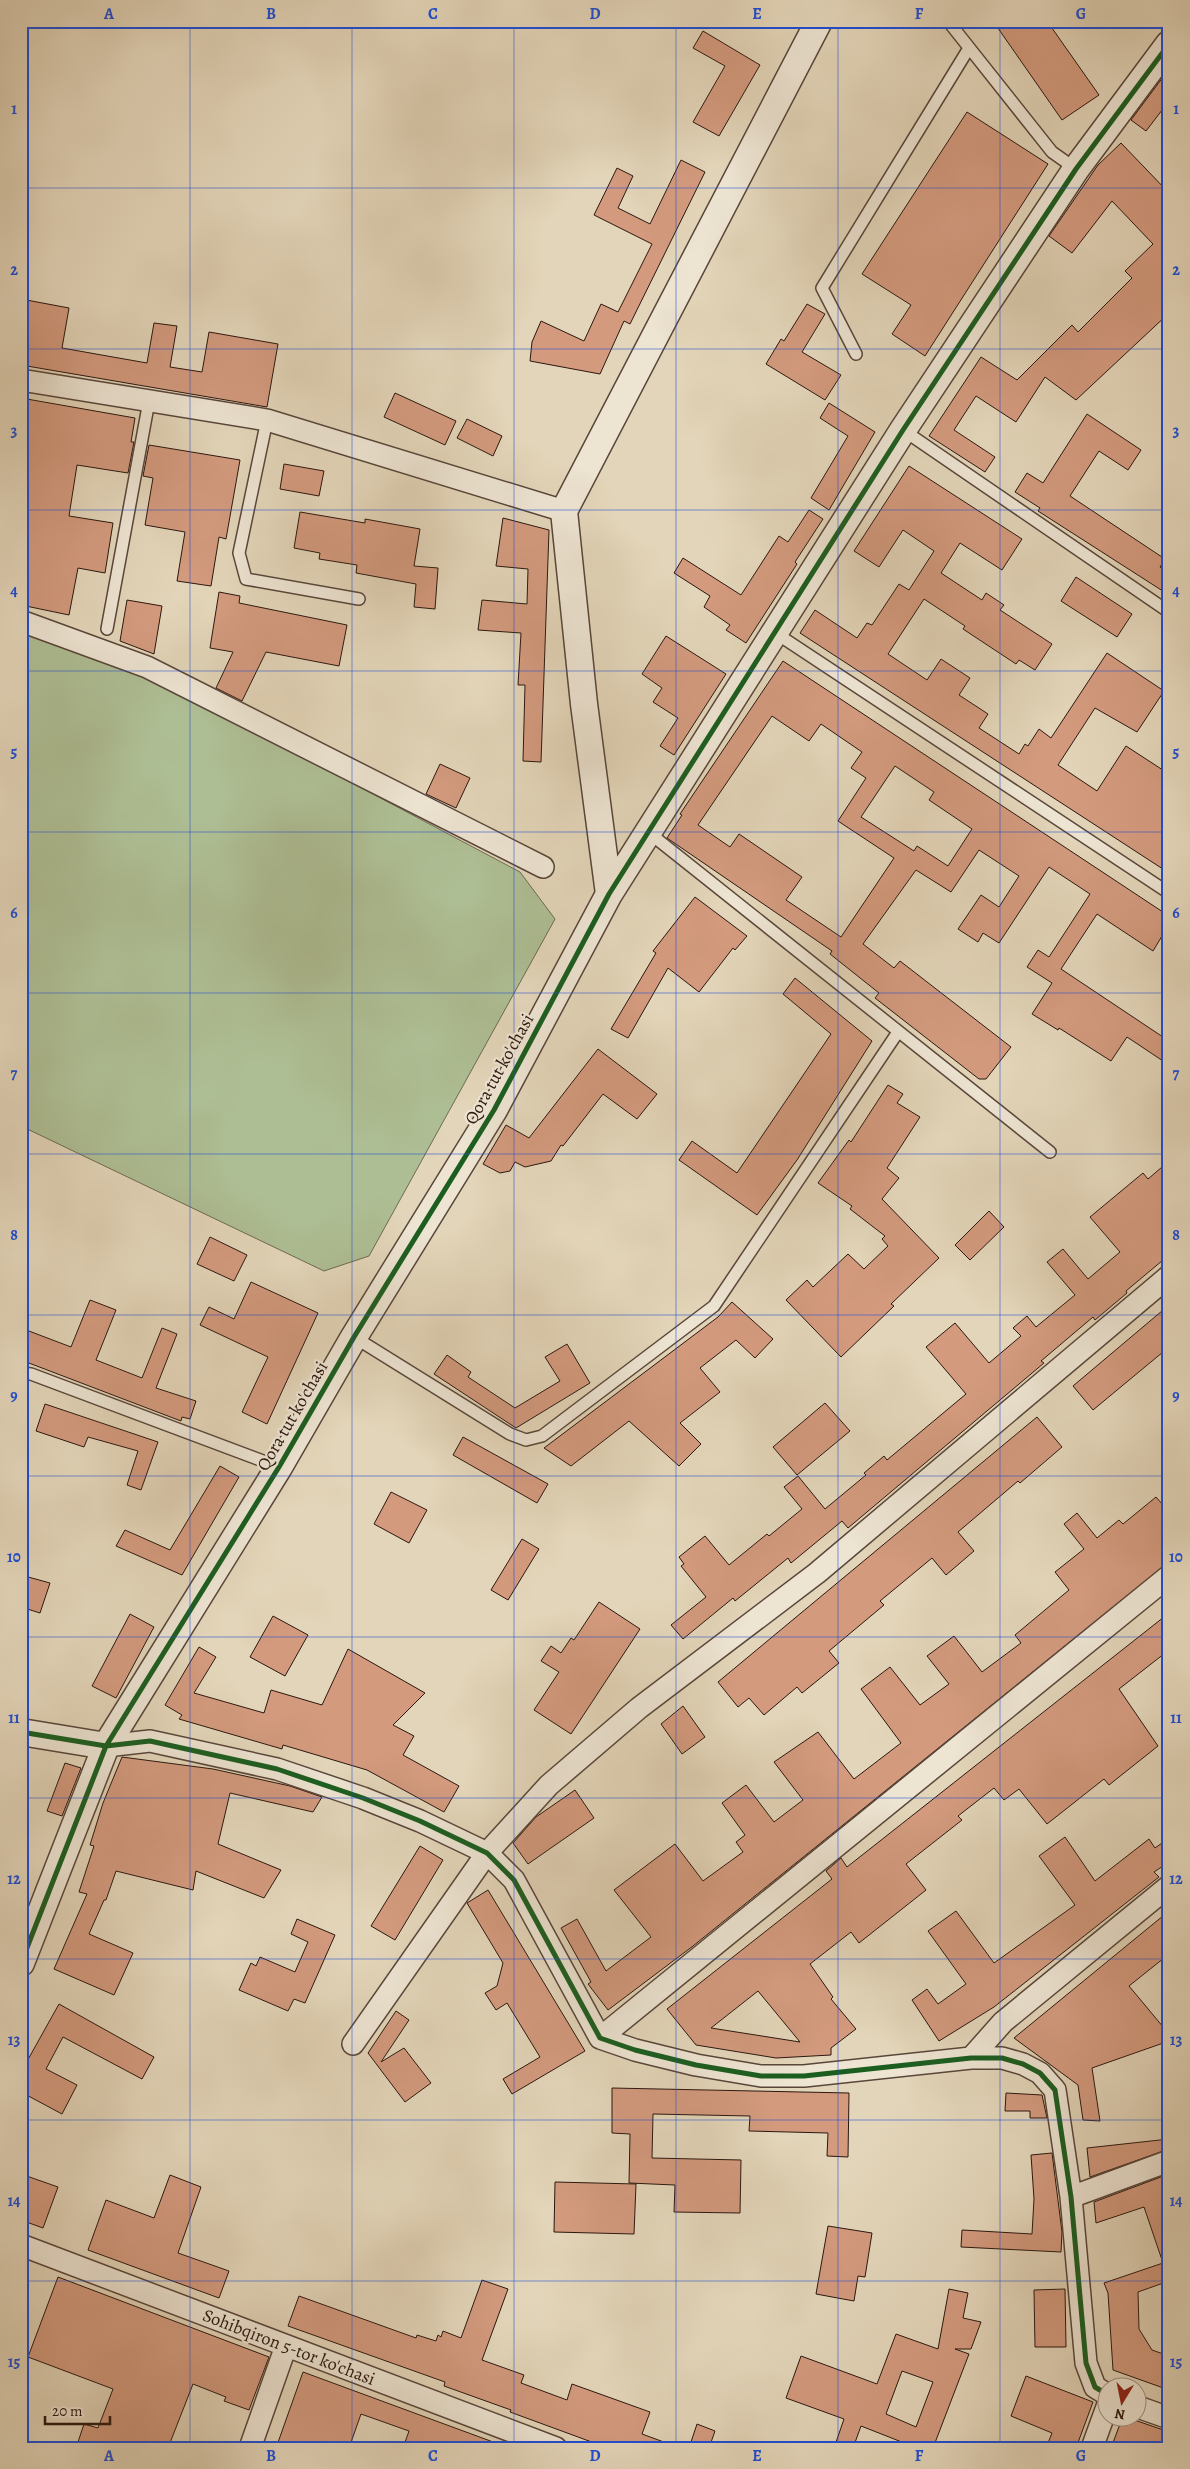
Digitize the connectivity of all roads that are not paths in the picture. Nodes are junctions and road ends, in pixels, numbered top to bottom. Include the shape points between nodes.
1 (819, 21) edge
2 (948, 21) edge
3 (1169, 44) edge
4 (970, 48) junction
5 (1076, 169) junction
6 (856, 354) dead end
7 (21, 380) edge
8 (149, 401) junction
9 (267, 420) junction
10 (902, 430) junction
11 (564, 511) junction
12 (359, 600) dead end
13 (1169, 612) edge
14 (21, 621) edge
15 (107, 629) dead end
16 (774, 632) junction
17 (647, 831) junction
18 (543, 867) dead end
19 (1169, 892) edge
20 (608, 894) junction
21 (898, 1032) junction
22 (1050, 1152) dead end
23 (1169, 1276) edge
24 (354, 1337) junction
25 (21, 1373) edge
26 (278, 1467) junction
27 (1169, 1576) edge
28 (21, 1732) edge
29 (106, 1746) junction
30 (487, 1853) junction
31 (1169, 1886) edge
32 (21, 1962) edge
33 (600, 2038) junction
34 (352, 2044) dead end
35 (971, 2058) junction
36 (1169, 2162) edge
37 (1070, 2197) junction
38 (21, 2245) edge
39 (286, 2346) junction
40 (1098, 2389) edge
41 (1148, 2411) edge
42 (1169, 2418) edge
43 (1100, 2426) edge
44 (250, 2448) edge
45 (556, 2448) edge
46 (1092, 2448) edge

1 - 11 street
2 - 4 lane
3 - 5 street, Qora tut ko'chasi
4 - 5 lane via 1052,152
4 - 6 lane via 822,288
5 - 10 street, Qora tut ko'chasi
7 - 8 street
8 - 9 street
8 - 15 lane
9 - 11 street
9 - 12 lane via 239,553 246,579
10 - 13 lane
10 - 16 street, Qora tut ko'chasi
11 - 20 street
14 - 18 street via 147,667
16 - 17 street, Qora tut ko'chasi
16 - 19 lane
17 - 20 street, Qora tut ko'chasi
17 - 21 lane
20 - 24 street, Qora tut ko'chasi via 494,1110
21 - 22 lane
21 - 24 lane via 714,1306 542,1436 526,1440 510,1434
23 - 30 street via 817,1573 639,1708 549,1785
24 - 26 street, Qora tut ko'chasi
25 - 26 lane
26 - 29 street, Qora tut ko'chasi
27 - 33 street
28 - 29 street
29 - 30 street via 150,1741 277,1769 371,1801
29 - 32 street, Qora tut ko'chasi
30 - 33 street via 514,1880
30 - 34 street
31 - 35 street via 1003,2022
33 - 35 street via 696,2065 761,2076 804,2076
35 - 37 street via 1002,2058 1023,2064 1040,2073 1055,2090
36 - 37 street
37 - 40 street via 1086,2363
38 - 39 street, Sohibqiron 5-tor ko'chasi
39 - 44 street
39 - 45 street, Sohibqiron 5-tor ko'chasi
41 - 42 street
43 - 46 street

